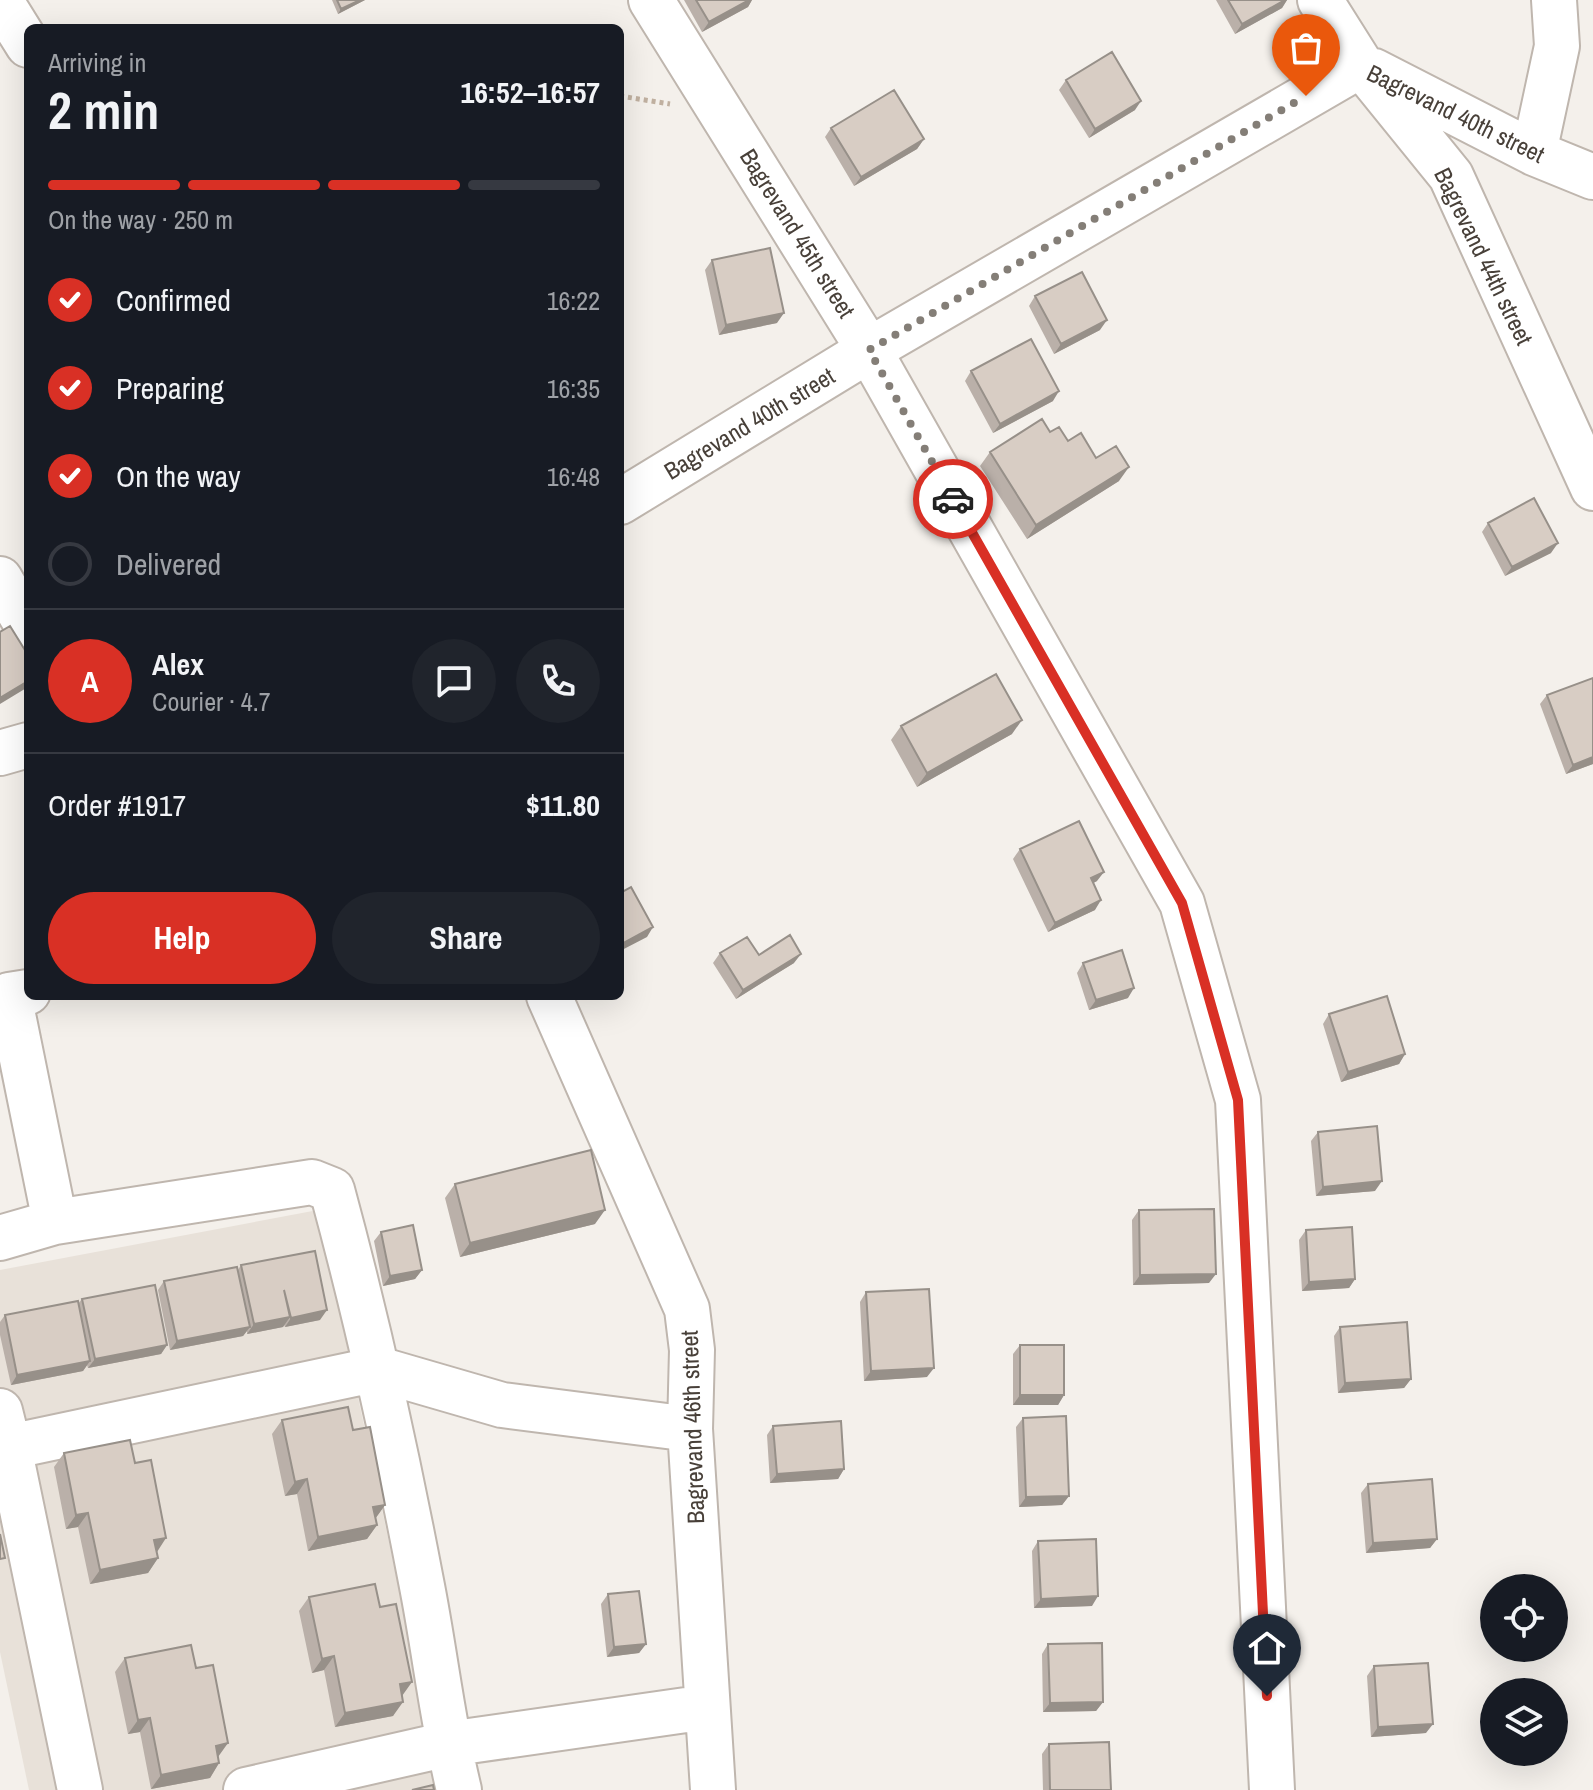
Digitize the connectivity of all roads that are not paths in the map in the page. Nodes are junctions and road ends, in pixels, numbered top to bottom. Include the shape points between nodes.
1 (0, 0) edge
2 (651, 0) edge
3 (1320, 0) edge
4 (1554, 0) edge
5 (24, 39) edge
6 (1361, 65) junction
7 (1534, 153) junction
8 (1593, 177) edge
9 (869, 350) junction
10 (1593, 488) edge
11 (624, 500) edge
12 (0, 579) edge
13 (24, 620) edge
14 (24, 746) edge
15 (0, 753) edge
16 (12, 985) edge
17 (551, 1000) edge
18 (55, 1222) junction
19 (0, 1238) edge
20 (378, 1369) junction
21 (5, 1429) edge
22 (690, 1429) junction
23 (707, 1707) junction
24 (448, 1744) junction
25 (80, 1790) edge
26 (246, 1790) edge
27 (459, 1790) edge
28 (713, 1790) edge
29 (1272, 1790) edge

1 - 5 street
2 - 9 street, Bagrevand 45th street
3 - 6 street, Bagrevand 44th street
4 - 7 street via 1557,46
6 - 7 street, Bagrevand 40th street
6 - 9 street, Bagrevand 40th street
6 - 10 street, Bagrevand 44th street via 1451,176
7 - 8 street, Bagrevand 40th street
9 - 11 street, Bagrevand 40th street
9 - 29 street, Bagrevand 45th street via 1182,903 1234,1085
12 - 13 street
14 - 15 street
16 - 18 street
17 - 22 street, Bagrevand 46th street via 687,1309
18 - 19 street
18 - 20 street via 312,1182 332,1190
20 - 21 street
20 - 22 street via 502,1405
20 - 24 street
21 - 25 street
22 - 23 street, Bagrevand 46th street
23 - 24 street
23 - 28 street, Bagrevand 46th street
24 - 26 street
24 - 27 street

